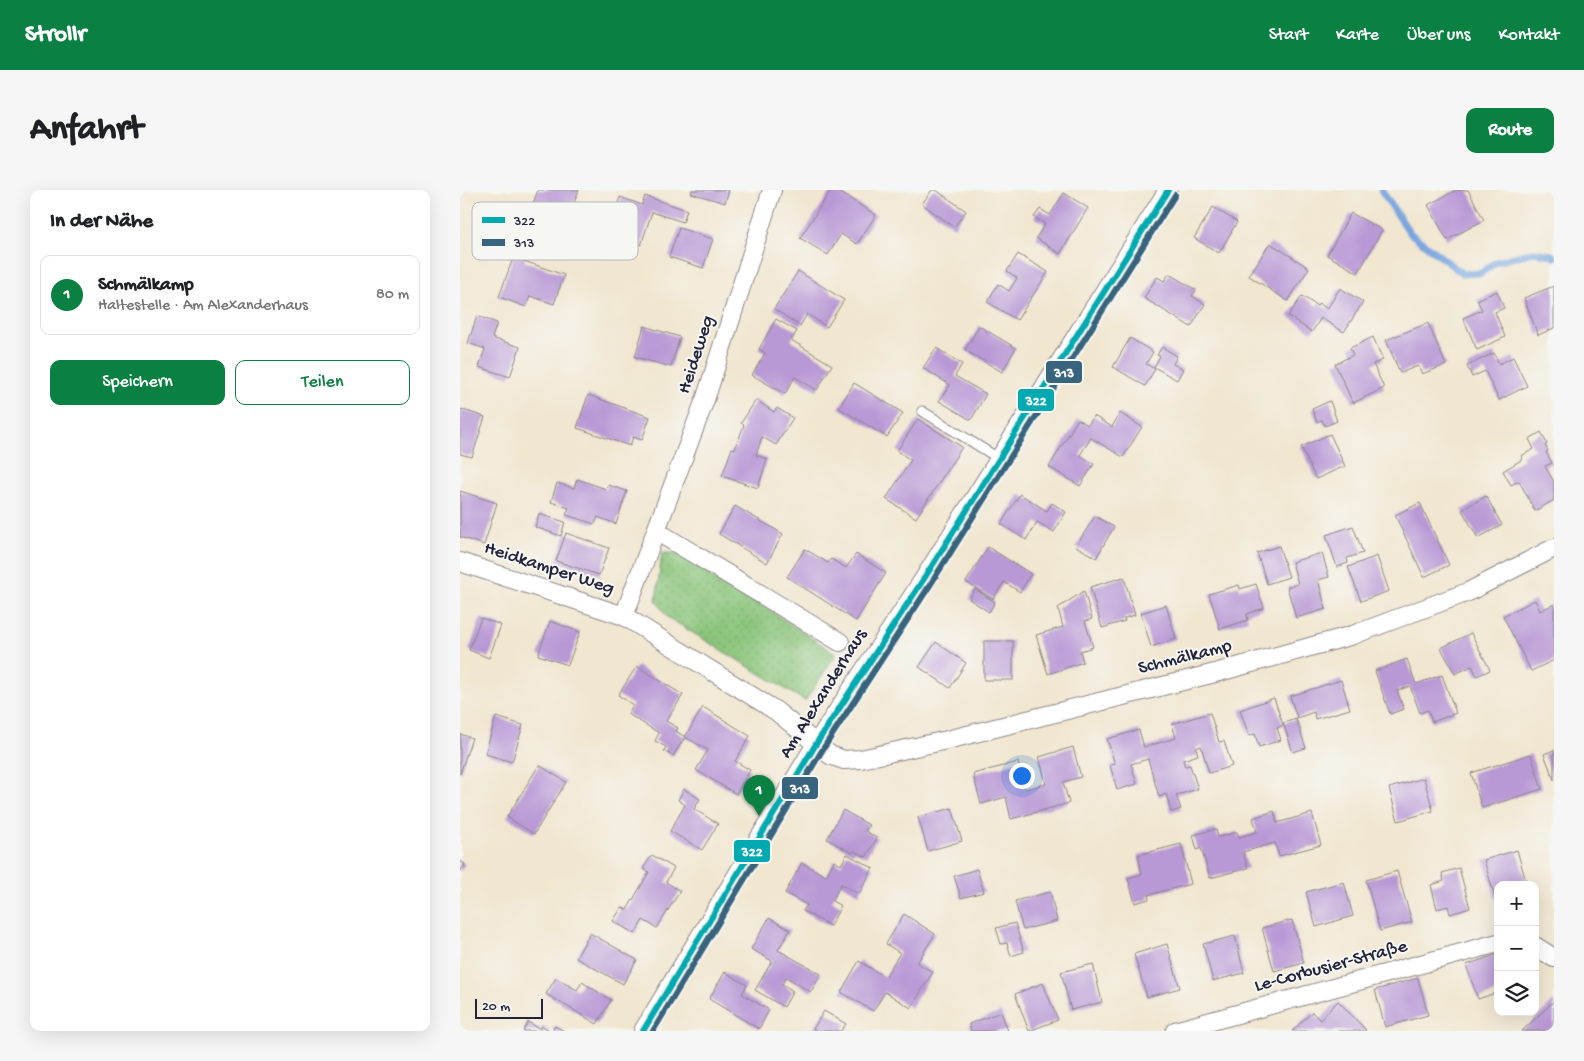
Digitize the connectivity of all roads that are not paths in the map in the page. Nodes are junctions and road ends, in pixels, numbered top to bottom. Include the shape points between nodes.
1 (772, 190) edge
2 (1168, 190) edge
3 (922, 411) dead end
4 (998, 458) junction
5 (656, 531) junction
6 (1554, 548) edge
7 (460, 562) edge
8 (624, 616) junction
9 (840, 642) dead end
10 (816, 744) junction
11 (1494, 944) edge
12 (1539, 949) edge
13 (1554, 958) edge
14 (643, 1031) edge
15 (1175, 1031) edge

1 - 5 street, Heideweg via 706,397
2 - 4 street, Am Alexanderhaus
3 - 4 lane
4 - 10 street, Am Alexanderhaus
5 - 8 street, Heideweg
5 - 9 street
6 - 10 street, Schmälkamp via 1457,597 1353,635 1219,672 862,759 844,760 830,755
7 - 8 street, Heidkamper Weg
8 - 10 street via 776,711
10 - 14 street, Am Alexanderhaus
11 - 15 street, Le-Corbusier-Straße
12 - 13 street

